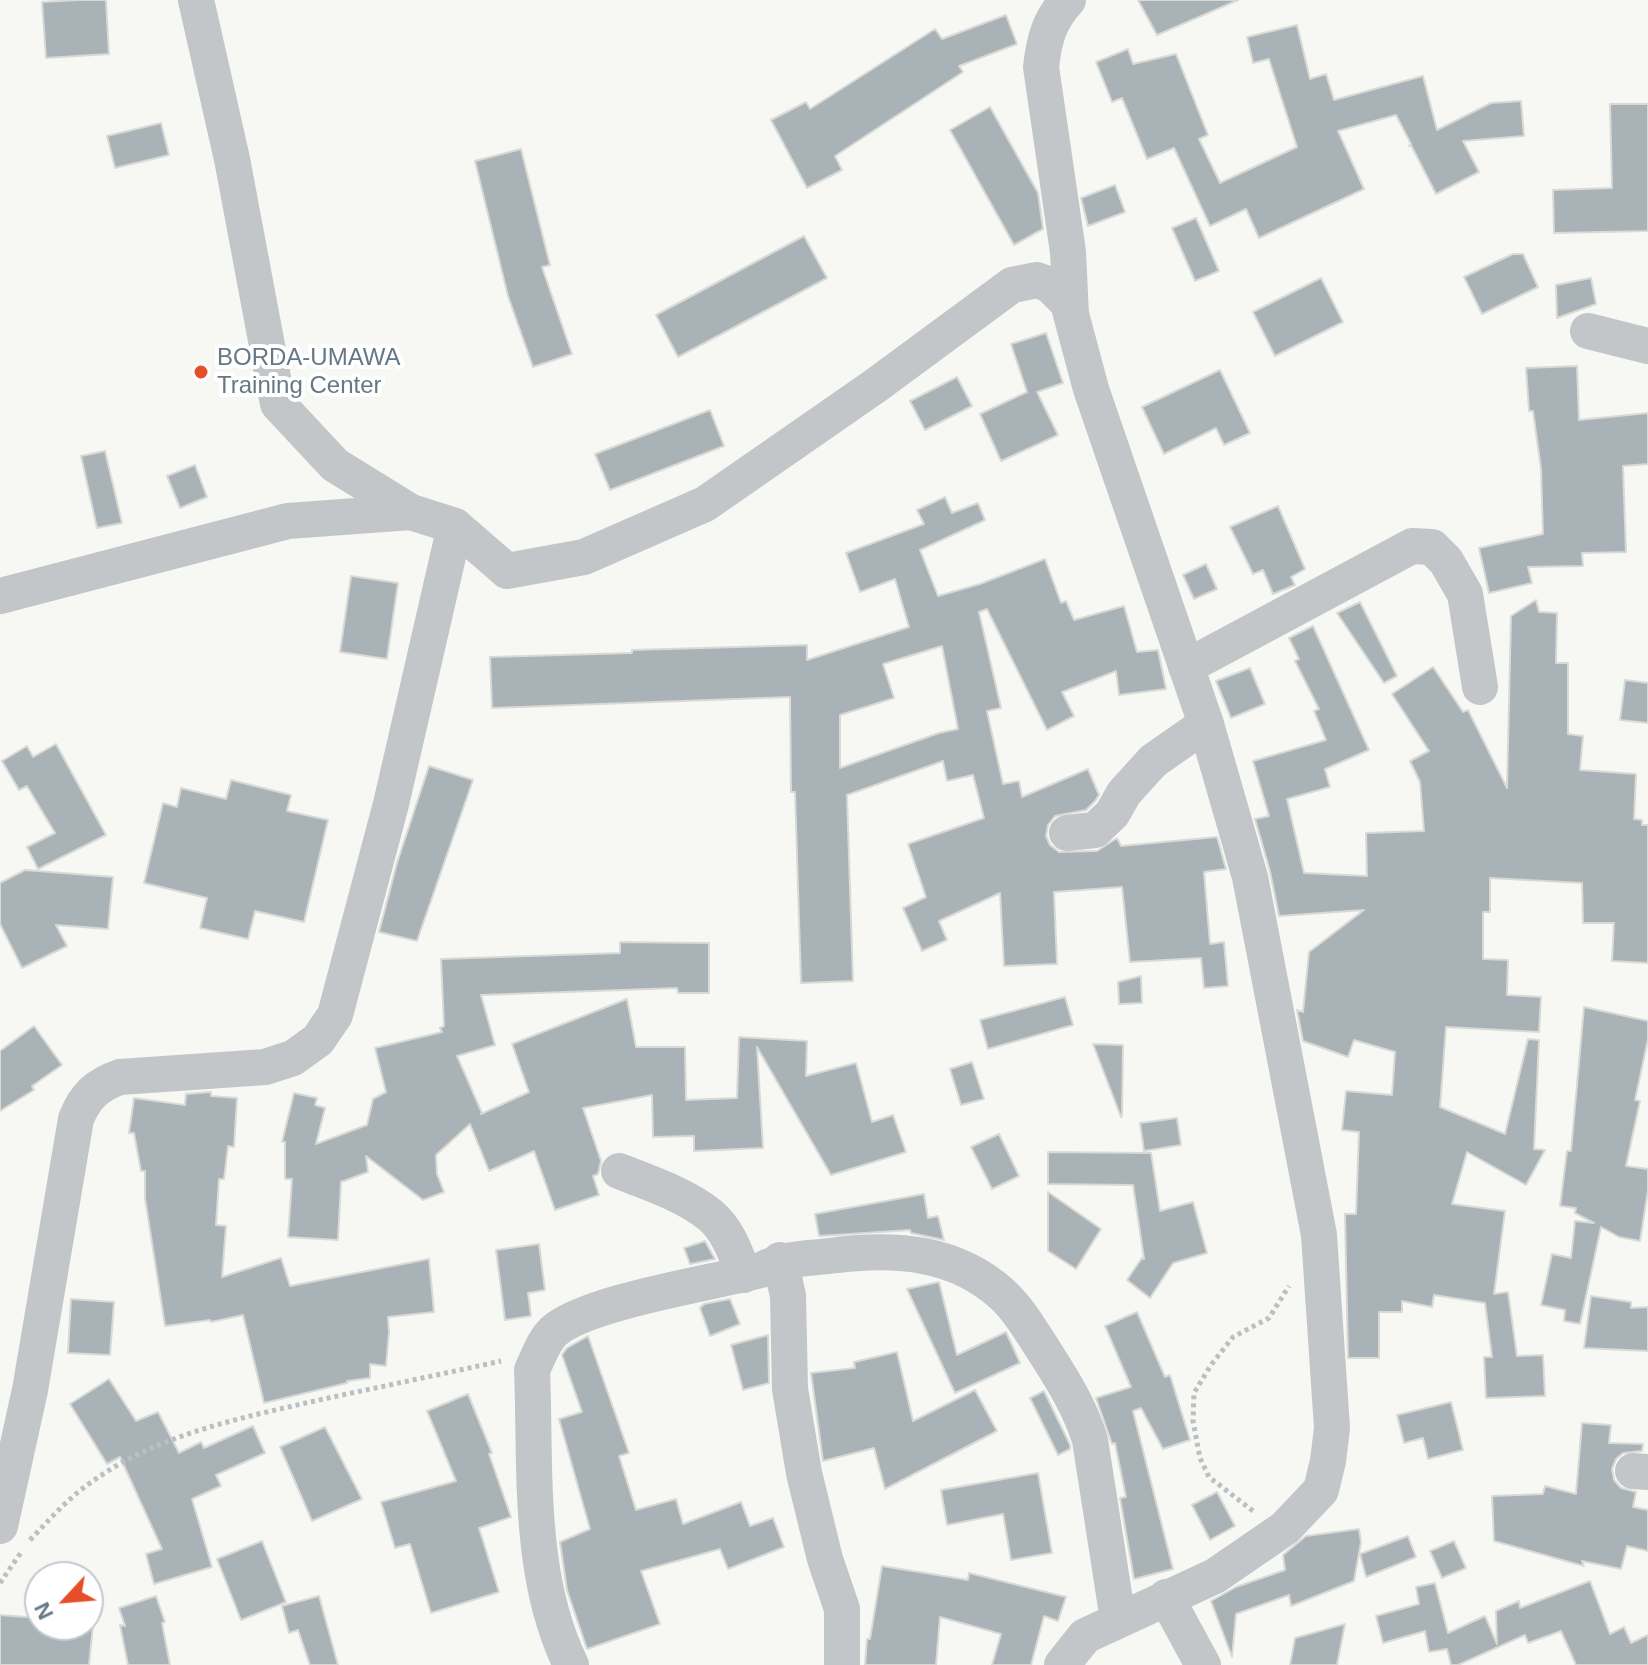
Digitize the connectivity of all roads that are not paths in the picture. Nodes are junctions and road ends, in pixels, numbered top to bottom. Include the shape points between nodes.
1 (196, 0) edge
2 (1068, 0) edge
3 (1071, 315) junction
4 (1588, 331) dead end
5 (1648, 346) edge
6 (411, 512) junction
7 (455, 526) junction
8 (0, 596) edge
9 (1186, 667) junction
10 (1480, 687) dead end
11 (1206, 724) junction
12 (1067, 833) dead end
13 (619, 1171) dead end
14 (780, 1260) junction
15 (744, 1275) junction
16 (0, 1526) edge
17 (1166, 1597) junction
18 (1118, 1620) junction
19 (571, 1665) edge
20 (842, 1665) edge
21 (1062, 1665) edge
22 (1203, 1665) edge

1 - 6 street via 278,404 335,465
2 - 3 street via 1044,37 1041,67 1068,252
3 - 7 street via 1068,303 1050,285 1037,280 1012,285 705,504 584,557 507,571
3 - 9 street
4 - 5 street
6 - 7 street
6 - 8 street via 288,521
7 - 16 street via 391,804 335,1015 318,1040 293,1058 265,1067 120,1077 92,1091 82,1104
9 - 10 street via 1412,546 1432,547 1465,594
9 - 11 street
11 - 12 street via 1153,761 1095,830
11 - 17 street via 1250,877 1320,1253 1332,1428 1321,1490 1285,1528 1215,1576
13 - 15 street via 710,1215 731,1243
14 - 15 street
14 - 18 street via 921,1254 948,1261 1003,1295 1082,1416
14 - 20 street via 788,1296 790,1389 804,1473 842,1609
15 - 19 street via 583,1315 554,1331 532,1370 539,1554 558,1640
17 - 18 street
17 - 22 street
18 - 21 street via 1085,1636

